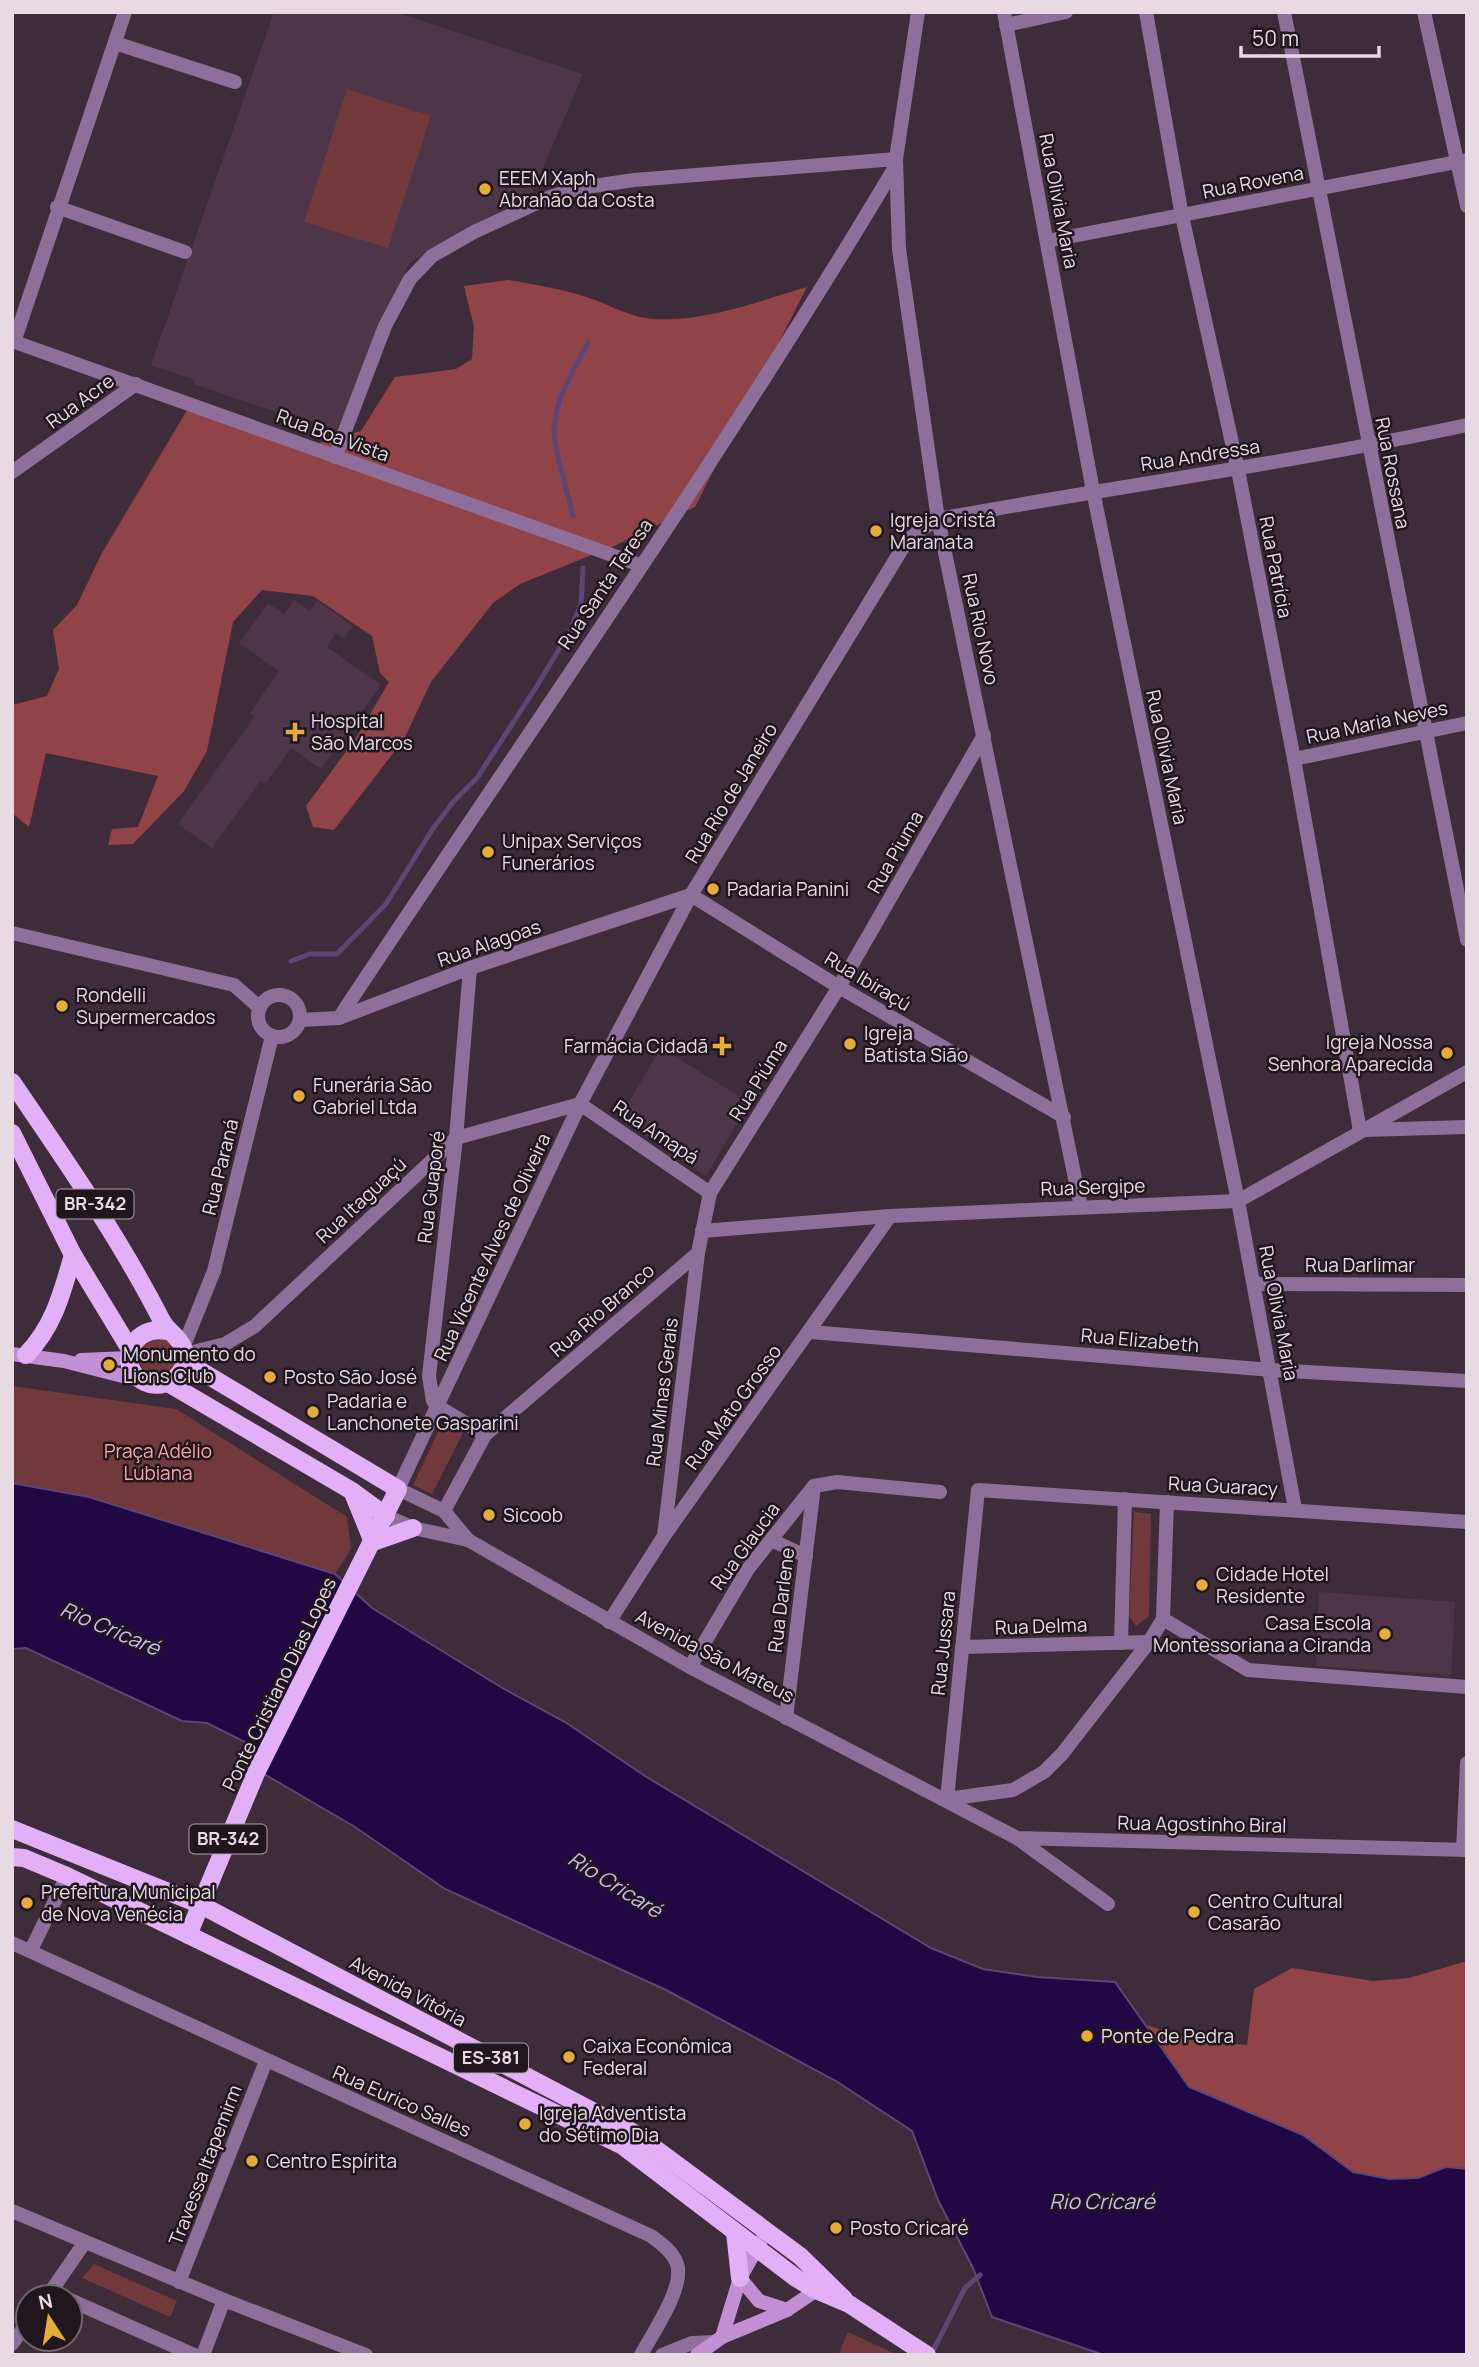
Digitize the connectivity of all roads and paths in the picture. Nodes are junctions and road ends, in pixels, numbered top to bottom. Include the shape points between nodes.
1 (125, 12) edge
2 (918, 12) edge
3 (1066, 12) edge
4 (1146, 12) edge
5 (1284, 12) edge
6 (1424, 12) edge
7 (1005, 18) edge
8 (115, 43) junction
9 (235, 82) dead end
10 (1462, 161) edge
11 (896, 162) junction
12 (1320, 189) junction
13 (1467, 206) edge
14 (57, 207) junction
15 (1182, 216) junction
16 (1047, 241) junction
17 (185, 251) dead end
18 (13, 342) edge
19 (136, 384) junction
20 (1467, 425) edge
21 (1368, 447) junction
22 (335, 457) junction
23 (1238, 470) junction
24 (12, 472) edge
25 (1093, 491) junction
26 (938, 519) junction
27 (640, 565) junction
28 (1467, 723) edge
29 (1424, 731) junction
30 (984, 735) junction
31 (1294, 759) junction
32 (691, 895) junction
33 (12, 933) edge
34 (1467, 940) edge
35 (470, 968) junction
36 (839, 987) junction
37 (260, 1008) junction
38 (339, 1018) junction
39 (300, 1020) junction
40 (272, 1036) junction
41 (1467, 1073) edge
42 (12, 1082) edge
43 (580, 1104) junction
44 (1064, 1118) junction
45 (1467, 1127) edge
46 (1360, 1130) junction
47 (12, 1133) edge
48 (456, 1138) junction
49 (710, 1193) junction
50 (1238, 1200) junction
51 (1081, 1207) junction
52 (890, 1216) junction
53 (702, 1231) junction
54 (698, 1253) junction
55 (73, 1255) junction
56 (1254, 1284) junction
57 (1467, 1285) edge
58 (201, 1307) junction
59 (169, 1332) junction
60 (810, 1332) junction
61 (19, 1354) edge
62 (130, 1354) junction
63 (184, 1355) junction
64 (64, 1361) junction
65 (1272, 1370) junction
66 (142, 1381) junction
67 (1467, 1381) edge
68 (168, 1383) junction
69 (439, 1407) junction
70 (485, 1435) junction
71 (814, 1486) junction
72 (398, 1489) junction
73 (978, 1490) joint
74 (352, 1491) junction
75 (940, 1492) dead end
76 (1125, 1499) junction
77 (1167, 1502) junction
78 (1295, 1509) junction
79 (444, 1511) junction
80 (386, 1516) junction
81 (1467, 1522) edge
82 (413, 1528) junction
83 (664, 1536) junction
84 (468, 1540) junction
85 (771, 1540) junction
86 (373, 1542) junction
87 (806, 1556) junction
88 (1163, 1619) junction
89 (608, 1622) junction
90 (1149, 1642) junction
91 (1121, 1643) junction
92 (962, 1647) junction
93 (690, 1667) junction
94 (1467, 1687) edge
95 (786, 1718) junction
96 (1467, 1763) edge
97 (947, 1799) junction
98 (12, 1829) edge
99 (1017, 1838) junction
100 (1465, 1850) edge
101 (12, 1857) edge
102 (67, 1876) junction
103 (1108, 1904) dead end
104 (201, 1905) junction
105 (188, 1935) junction
106 (12, 1943) edge
107 (31, 1950) junction
108 (266, 2061) junction
109 (12, 2211) edge
110 (735, 2232) junction
111 (768, 2232) junction
112 (85, 2242) junction
113 (755, 2249) junction
114 (740, 2278) junction
115 (179, 2282) junction
116 (61, 2283) edge
117 (822, 2286) junction
118 (224, 2300) junction
119 (84, 2306) edge
120 (787, 2310) junction
121 (719, 2340) junction
122 (194, 2355) edge
123 (203, 2355) edge
124 (366, 2355) edge
125 (641, 2355) edge
126 (662, 2355) edge
127 (697, 2355) edge
128 (927, 2355) edge

1 - 8 street
2 - 11 street, Rua Rio Novo
3 - 7 street
4 - 15 street, Rua Patrícia
5 - 12 street, Rua Rossana
6 - 10 street
7 - 16 street, Rua Olivia Maria
8 - 9 street
8 - 14 street
10 - 12 street, Rua Rovena
10 - 13 street
11 - 22 street via 634,180 580,188 474,232 432,256 410,279 385,326
11 - 26 street, Rua Rio Novo via 899,249
11 - 27 street, Rua Santa Teresa via 850,243
12 - 15 street, Rua Rovena
12 - 21 street, Rua Rossana
14 - 17 street
14 - 18 street
15 - 16 street, Rua Rovena
15 - 23 street, Rua Patrícia
16 - 25 street, Rua Olivia Maria
18 - 19 street, Rua Boa Vista
19 - 22 street, Rua Boa Vista
19 - 24 street, Rua Acre
20 - 21 street, Rua Andressa
21 - 23 street, Rua Andressa
21 - 29 street, Rua Rossana
22 - 27 street, Rua Boa Vista
23 - 25 street, Rua Andressa
23 - 31 street, Rua Patrícia
25 - 26 street, Rua Andressa
25 - 50 street, Rua Olivia Maria
26 - 30 street, Rua Rio Novo
26 - 32 street, Rua Rio de Janeiro via 905,544
27 - 38 street, Rua Santa Teresa
28 - 29 street, Rua Maria Neves
29 - 31 street, Rua Maria Neves
29 - 34 street, Rua Rossana
30 - 36 street, Rua Piuma
30 - 44 street, Rua Rio Novo
31 - 46 street, Rua Patrícia
32 - 35 street, Rua Alagoas
32 - 36 street, Rua Ibiraçú
32 - 43 street, Rua Rio de Janeiro
33 - 37 street via 234,985
35 - 38 street, Rua Alagoas
35 - 48 street, Rua Guaporé
36 - 44 street, Rua Ibiraçú
36 - 49 street, Rua Piúma
37 - 39 street via 275,995 288,996 298,1006
37 - 40 street via 259,1021
38 - 39 street, Rua Alagoas
39 - 40 street via 292,1032
40 - 58 street, Rua Paraná
41 - 46 street
42 - 59 main road, BR-342 via 101,1213
43 - 48 street, Rua Itaguaçú
43 - 49 street, Rua Amapá
43 - 69 street, Rua Vicente Alves de Oliveira
44 - 51 street, Rua Rio Novo
45 - 46 street, Rua Sergipe
46 - 50 street, Rua Sergipe
47 - 55 main road, BR-342
48 - 63 street, Rua Itaguaçú via 255,1326 225,1344
48 - 69 street, Rua Guaporé via 428,1365
49 - 53 street
50 - 51 street, Rua Sergipe
50 - 56 street, Rua Olivia Maria
51 - 52 street, Rua Sergipe
52 - 53 street, Rua Sergipe
52 - 60 street, Rua Mato Grosso
53 - 54 street
54 - 70 street, Rua Rio Branco
54 - 83 street, Rua Minas Gerais
55 - 61 main road via 52,1322 41,1340
55 - 62 main road, BR-342
56 - 57 street, Rua Darlimar
56 - 65 street, Rua Olivia Maria
58 - 59 street
58 - 63 street, Rua Paraná
59 - 62 main road via 158,1329 141,1334
59 - 63 main road, BR-342
60 - 65 street, Rua Elizabeth
60 - 83 street, Rua Mato Grosso
61 - 64 main road
62 - 64 main road
62 - 66 main road, BR-342 via 135,1375
63 - 68 main road via 182,1370
63 - 72 main road, Avenida São Mateus / BR-342
64 - 66 main road
65 - 67 street, Rua Elizabeth
65 - 78 street, Rua Olivia Maria
66 - 68 main road
68 - 74 main road
69 - 70 street
69 - 72 street, Rua Vicente Alves de Oliveira
70 - 79 street
71 - 75 street via 837,1482
71 - 85 street, Rua Glaucia
71 - 87 street, Rua Darlene
72 - 79 street, Avenida São Mateus
72 - 80 main road, BR-342
73 - 76 street, Rua Guaracy
73 - 92 street, Rua Jussara
74 - 80 main road
74 - 86 main road
76 - 77 street, Rua Guaracy
76 - 91 street
77 - 78 street, Rua Guaracy
77 - 88 street
78 - 81 street, Rua Guaracy
79 - 84 street, Avenida São Mateus
80 - 82 street, Avenida São Mateus
80 - 86 main road, BR-342
82 - 84 street, Avenida São Mateus
82 - 86 main road
83 - 89 street, Rua Mato Grosso
84 - 89 street, Avenida São Mateus
85 - 87 street
85 - 93 street, Rua Glaucia via 748,1569
86 - 104 main road, Ponte Cristiano Dias Lopes / BR-342 via 256,1773
87 - 95 street, Rua Darlene
88 - 90 street
88 - 94 street via 1248,1670
89 - 93 street, Avenida São Mateus
90 - 91 street, Rua Delma
90 - 97 street via 1044,1772 1013,1790
91 - 92 street, Rua Delma
92 - 97 street, Rua Jussara
93 - 95 street, Avenida São Mateus
95 - 97 street, Avenida São Mateus
96 - 100 street
97 - 99 street, Rua Agostinho Biral
98 - 104 main road, Avenida Vitória
99 - 100 street, Rua Agostinho Biral
99 - 103 street
101 - 102 main road
102 - 105 main road
102 - 107 street
104 - 105 main road, Ponte Cristiano Dias Lopes
104 - 111 main road, Avenida Vitória / ES-381 via 634,2133
105 - 110 main road, ES-381 via 622,2146
106 - 107 street, Rua Eurico Salles
107 - 108 street, Rua Eurico Salles
108 - 115 street, Travessa Itapemirm
108 - 125 street, Rua Eurico Salles via 642,2230 663,2245 677,2264 678,2278
109 - 112 street
110 - 113 main road, ES-381
110 - 114 main road
111 - 113 main road
111 - 117 main road, Avenida Vitória
112 - 115 street
112 - 116 street
113 - 114 main road
113 - 117 main road, ES-381
114 - 120 main road via 759,2301
114 - 121 main road
115 - 118 street
117 - 120 main road
117 - 128 main road
118 - 123 street
118 - 124 street
119 - 122 street
120 - 121 main road
121 - 126 street via 692,2343
121 - 127 main road

